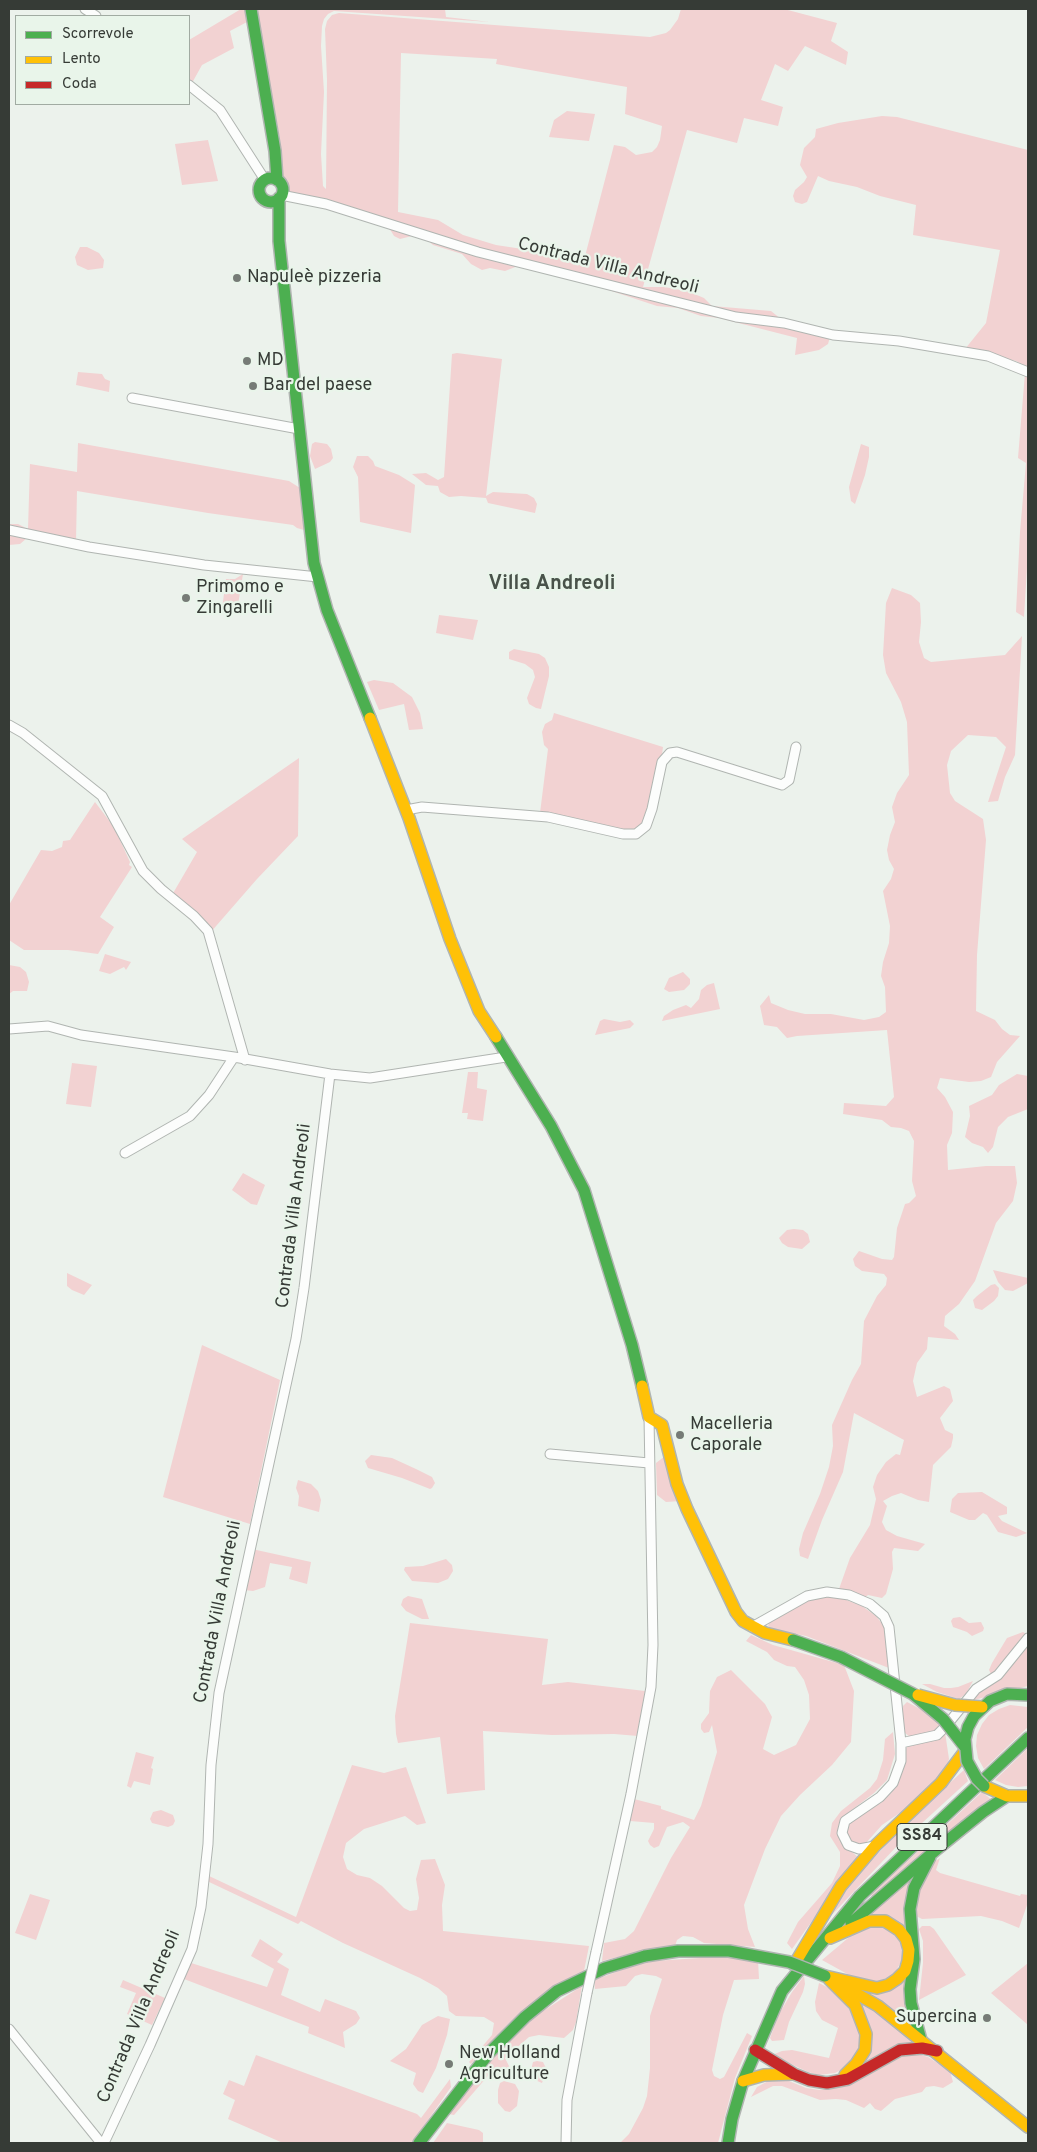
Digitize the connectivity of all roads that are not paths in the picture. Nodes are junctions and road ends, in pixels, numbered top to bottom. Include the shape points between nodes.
1 (251, 9) edge
2 (190, 86) edge
3 (265, 180) junction
4 (277, 180) junction
5 (276, 198) junction
6 (1028, 372) edge
7 (132, 398) dead end
8 (299, 430) junction
9 (9, 530) edge
10 (318, 577) junction
11 (9, 725) edge
12 (796, 747) dead end
13 (406, 810) junction
14 (9, 1029) edge
15 (506, 1056) junction
16 (234, 1057) junction
17 (245, 1060) junction
18 (330, 1074) junction
19 (125, 1153) dead end
20 (648, 1417) junction
21 (550, 1454) dead end
22 (650, 1463) junction
23 (752, 1627) junction
24 (1028, 1638) edge
25 (1028, 1690) edge
26 (913, 1694) junction
27 (1022, 1694) edge
28 (982, 1707) junction
29 (1028, 1738) edge
30 (901, 1743) junction
31 (965, 1749) junction
32 (1007, 1796) junction
33 (1028, 1796) edge
34 (875, 1846) junction
35 (932, 1854) junction
36 (842, 1931) junction
37 (822, 1942) junction
38 (825, 1976) junction
39 (782, 1991) junction
40 (9, 2029) edge
41 (921, 2040) junction
42 (755, 2050) junction
43 (936, 2052) junction
44 (794, 2074) junction
45 (743, 2081) junction
46 (817, 2082) junction
47 (1028, 2127) edge
48 (727, 2141) edge
49 (103, 2143) edge
50 (419, 2143) edge
51 (566, 2143) edge

1 - 4 main road
2 - 3 street via 220,110
3 - 4 main road
3 - 5 main road via 259,191 263,198
4 - 5 main road via 281,185
5 - 6 street, Contrada Villa Andreoli via 326,204 478,252 736,317 784,323 833,335 988,356
5 - 8 main road
7 - 8 street
8 - 10 main road
9 - 10 street via 89,547 204,565
10 - 13 main road via 327,610
11 - 17 street via 102,796 143,871 208,931
12 - 13 street via 789,780 782,785 677,752 670,754 662,762 646,826 636,834 548,817 422,807
13 - 15 main road via 479,1012
14 - 16 street via 48,1026 81,1035
15 - 18 street via 370,1078
15 - 20 main road via 551,1126 584,1190 632,1345
16 - 17 street
16 - 19 street via 209,1095 190,1116
17 - 18 street
18 - 49 street, Contrada Villa Andreoli via 296,1339 219,1693 211,1765 208,1844 192,1949
20 - 22 street
20 - 23 main road via 662,1425 687,1510 736,1612
21 - 22 street
22 - 51 street, bridge via 654,1645 651,1688 574,2052 567,2100
23 - 26 main road, bridge via 841,1657
23 - 30 street via 807,1596 827,1592 849,1595 870,1604 884,1616 889,1627
24 - 30 street via 998,1675 976,1689 936,1735
25 - 27 main road, bridge
26 - 28 main road, bridge via 955,1705
26 - 31 main road, bridge via 943,1719
27 - 28 main road, bridge via 998,1697
28 - 31 main road, bridge via 968,1727
29 - 37 main road, SS84 via 860,1896
30 - 34 street via 901,1761 893,1783 880,1798 845,1821 842,1833 848,1845 859,1849
31 - 32 main road, bridge via 971,1770 984,1786
31 - 34 main road via 941,1783
32 - 33 main road
32 - 35 main road
34 - 39 main road via 841,1886 798,1956
35 - 36 main road
35 - 41 main road via 914,1888 910,1909 914,1959 911,2003
36 - 37 main road
36 - 38 main road via 869,1921 885,1920 906,1939 909,1950 906,1966 898,1979 877,1988
37 - 39 main road, SS84
38 - 41 main road via 878,2006
38 - 46 main road via 855,2005 867,2042 856,2064 845,2074
38 - 50 main road, bridge via 789,1962 729,1951 645,1956 604,1968 557,1991 525,2016 488,2053
39 - 42 main road, SS84
40 - 49 street, Contrada Villa Andreoli
41 - 43 main road
42 - 44 main road
42 - 45 main road, SS84
43 - 46 main road via 922,2048 900,2050 848,2079
43 - 47 main road
44 - 45 main road via 764,2075
44 - 46 main road
45 - 48 main road, SS84

